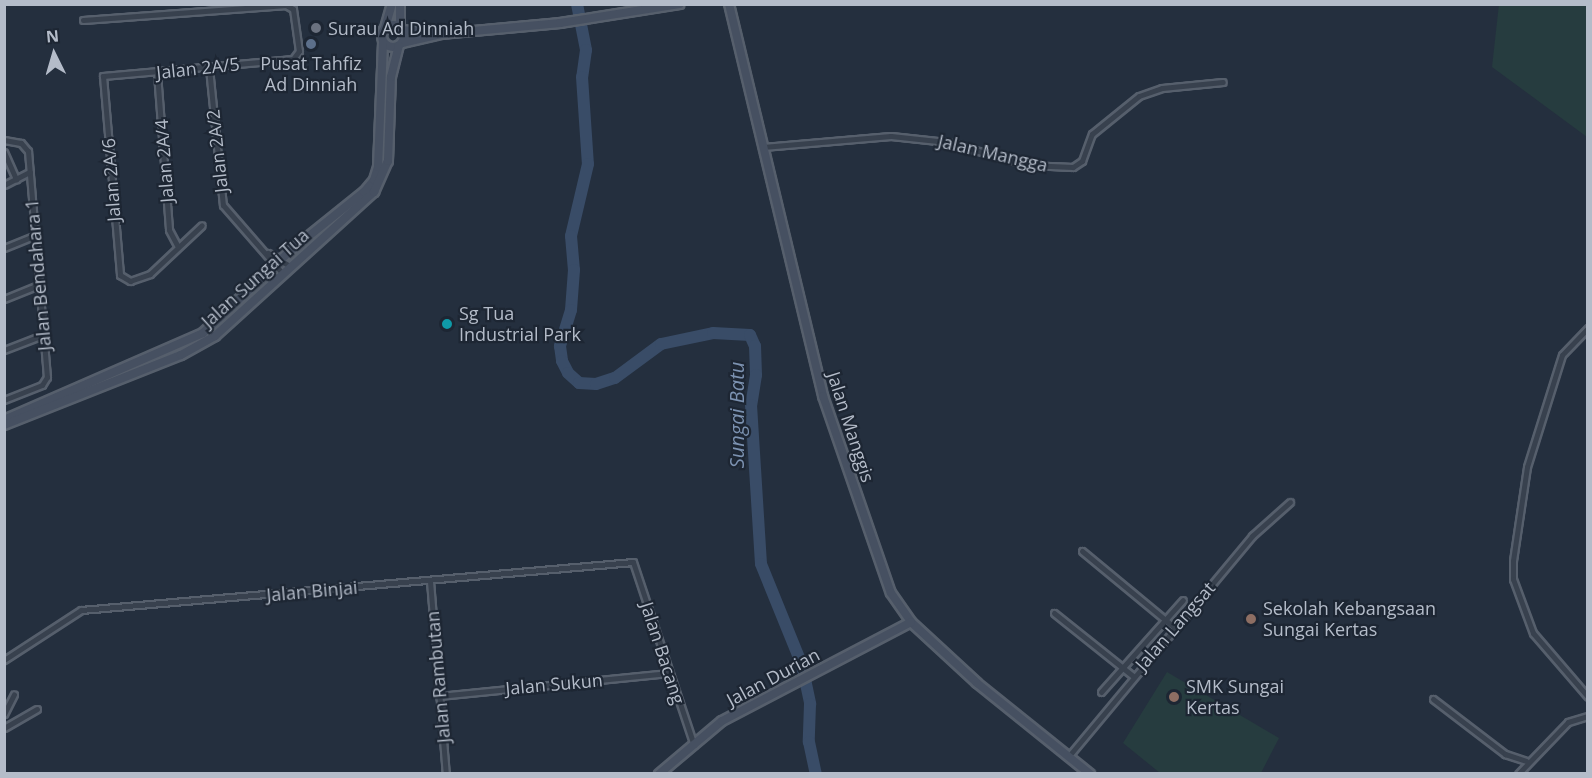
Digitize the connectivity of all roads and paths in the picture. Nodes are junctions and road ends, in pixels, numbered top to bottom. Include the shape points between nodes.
1 (392, 4) edge
2 (400, 4) edge
3 (680, 4) edge
4 (729, 4) edge
5 (286, 6) edge
6 (83, 20) dead end
7 (385, 28) junction
8 (401, 28) junction
9 (441, 34) junction
10 (383, 42) junction
11 (400, 44) junction
12 (209, 68) junction
13 (157, 73) junction
14 (103, 76) joint
15 (1223, 82) dead end
16 (4, 140) edge
17 (763, 147) junction
18 (4, 152) edge
19 (30, 172) junction
20 (16, 179) junction
21 (4, 185) edge
22 (201, 225) dead end
23 (34, 236) junction
24 (178, 247) junction
25 (4, 248) edge
26 (267, 252) junction
27 (282, 259) junction
28 (276, 266) junction
29 (291, 267) junction
30 (283, 274) junction
31 (37, 286) junction
32 (4, 299) edge
33 (1587, 328) edge
34 (43, 335) junction
35 (4, 350) edge
36 (4, 400) edge
37 (4, 420) edge
38 (4, 425) edge
39 (1290, 502) dead end
40 (1082, 551) dead end
41 (633, 562) joint
42 (430, 581) junction
43 (1183, 600) dead end
44 (1054, 613) dead end
45 (1165, 620) junction
46 (911, 622) junction
47 (1174, 628) junction
48 (4, 660) edge
49 (1122, 668) junction
50 (669, 674) junction
51 (1133, 676) junction
52 (1101, 692) dead end
53 (14, 694) dead end
54 (439, 696) junction
55 (1587, 698) edge
56 (1433, 699) dead end
57 (37, 709) dead end
58 (4, 714) edge
59 (1587, 716) edge
60 (4, 728) edge
61 (694, 745) junction
62 (1068, 757) junction
63 (1526, 761) junction
64 (446, 774) edge
65 (659, 774) edge
66 (1090, 774) edge
67 (1518, 774) edge

1 - 7 main road, Jalan Sungai Tua
2 - 8 main road, Jalan Sungai Tua
3 - 9 main road via 560,23
4 - 17 main road, Jalan Manggis
5 - 6 street
5 - 12 street, Jalan 2A/5 via 293,9 299,51 293,59
7 - 8 main road
7 - 10 main road, Jalan Sungai Tua
8 - 9 main road
8 - 11 main road, Jalan Sungai Tua
9 - 11 main road
10 - 11 main road via 388,47
10 - 27 main road, Jalan Sungai Tua via 374,180
11 - 29 main road, Jalan Sungai Tua via 391,77 386,174 374,192
12 - 13 street, Jalan 2A/5
12 - 26 street, Jalan 2A/2 via 223,205
13 - 14 street, Jalan 2A/5
13 - 24 street, Jalan 2A/4 via 169,230
14 - 24 street, Jalan 2A/6 via 117,268 126,280 150,274
15 - 17 street, Jalan Mangga via 1162,88 1139,96 1092,134 1082,160 1073,167 1027,165 947,142 891,135
16 - 19 street, Jalan Bendahara 1 via 25,146
17 - 46 main road, Jalan Manggis via 823,396 885,580
18 - 20 street
19 - 20 street
19 - 23 street, Jalan Bendahara 1
20 - 21 street
22 - 24 street
23 - 25 street
23 - 31 street, Jalan Bendahara 1
26 - 27 street, Jalan 2A/2
26 - 28 street, Jalan 2A/2
27 - 28 main road, Jalan Sungai Tua
27 - 29 street, Jalan 2A/2
28 - 30 street, Jalan 2A/2
28 - 37 main road, Jalan Sungai Tua via 217,323 188,342
29 - 30 main road, Jalan Sungai Tua
30 - 38 main road, Jalan Sungai Tua via 231,323 200,345
31 - 32 street
31 - 34 street, Jalan Bendahara 1
33 - 55 street via 1562,355 1527,467 1513,561 1514,579 1533,633
34 - 35 street
34 - 36 street, Jalan Bendahara 1 via 46,381
39 - 47 street, Jalan Langsat via 1252,536
40 - 45 street
41 - 42 street, Jalan Binjai
41 - 50 street, Jalan Bacang
42 - 48 street, Jalan Binjai via 81,610
42 - 54 street, Jalan Rambutan
43 - 45 street
44 - 49 street
45 - 47 street
45 - 49 street
46 - 61 main road, Jalan Durian via 722,721
46 - 62 main road, Jalan Manggis via 1001,705
47 - 51 street, Jalan Langsat
49 - 51 street
49 - 52 street via 1106,692
50 - 54 street, Jalan Sukun
50 - 61 street, Jalan Bacang
51 - 62 street, Jalan Langsat
53 - 58 street
54 - 64 street, Jalan Rambutan
56 - 63 street via 1505,754
57 - 60 street
59 - 63 street via 1568,722 1543,750
61 - 65 main road, Jalan Durian
62 - 66 main road, Jalan Manggis
63 - 67 street

